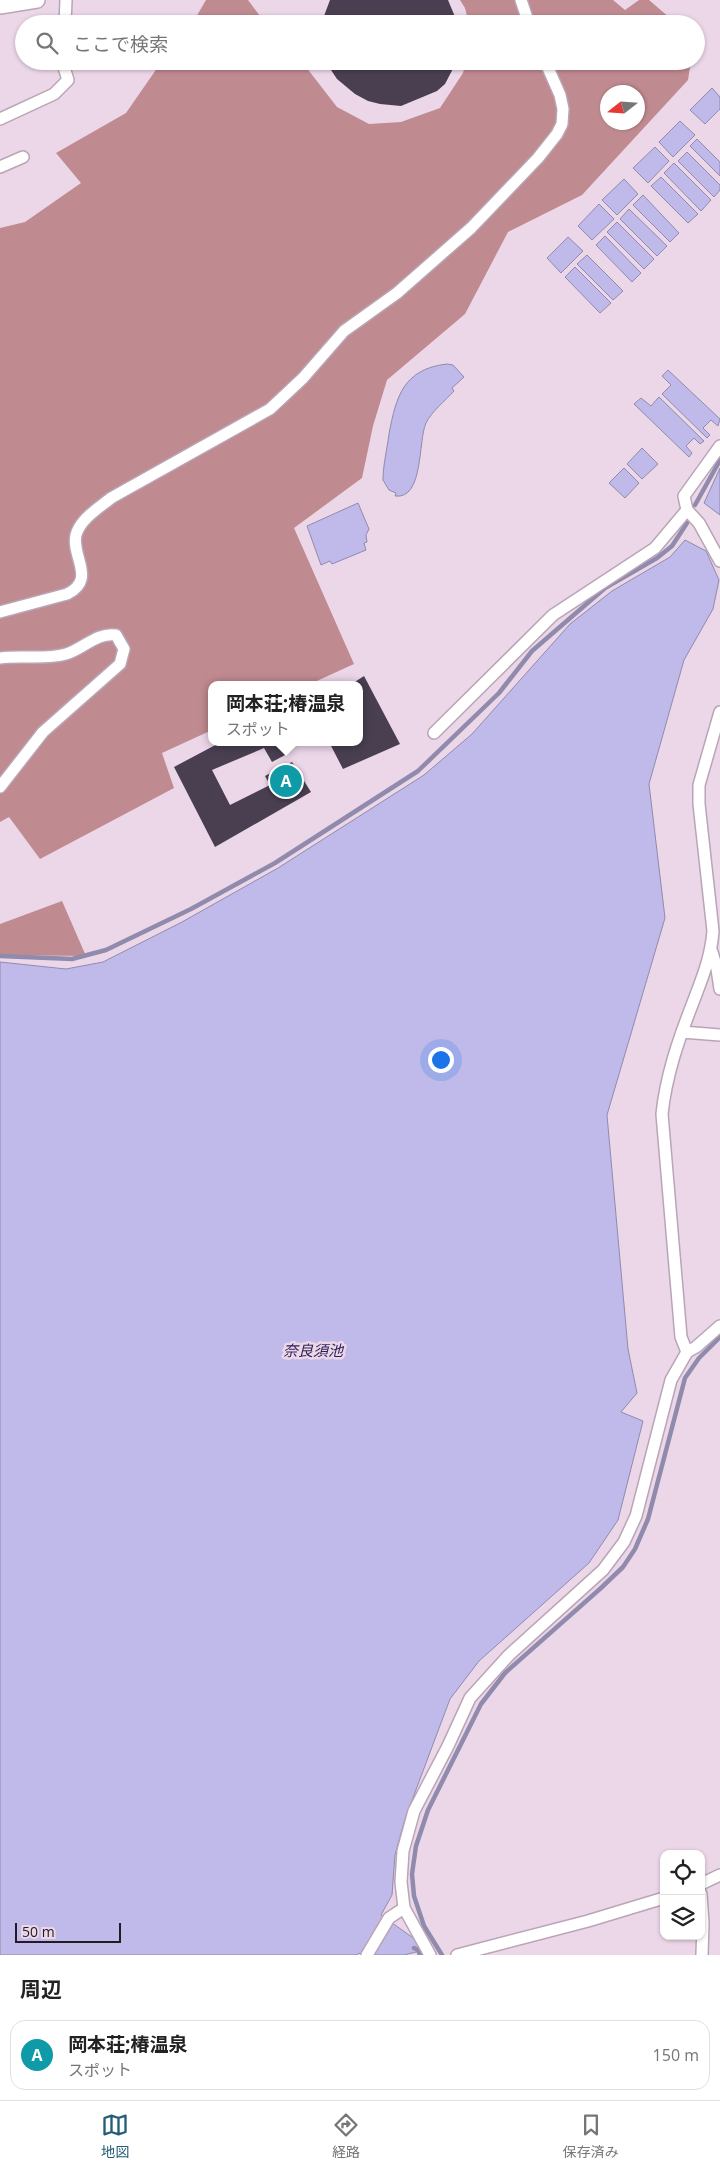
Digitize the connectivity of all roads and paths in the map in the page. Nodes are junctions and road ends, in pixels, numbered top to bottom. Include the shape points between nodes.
1 (36, 0) edge
2 (66, 0) edge
3 (521, 0) edge
4 (0, 6) edge
5 (65, 15) edge
6 (526, 15) edge
7 (65, 70) edge
8 (550, 70) edge
9 (0, 119) edge
10 (23, 157) dead end
11 (0, 166) edge
12 (720, 446) edge
13 (688, 510) junction
14 (720, 561) edge
15 (0, 612) edge
16 (0, 658) edge
17 (719, 716) edge
18 (434, 733) dead end
19 (0, 788) edge
20 (712, 952) junction
21 (720, 989) edge
22 (682, 1032) junction
23 (720, 1035) edge
24 (720, 1326) edge
25 (687, 1352) junction
26 (720, 1875) edge
27 (705, 1882) edge
28 (701, 1895) edge
29 (660, 1899) edge
30 (404, 1908) junction
31 (367, 1955) edge
32 (430, 1955) edge
33 (457, 1955) edge
34 (702, 1955) edge

1 - 4 main road
2 - 5 street
3 - 6 street
7 - 9 street via 68,80 54,94
8 - 15 street via 560,95 562,124 538,158 471,228 397,294 344,331 303,378 270,409 111,498 93,512 76,535 82,571 81,582 76,589
10 - 11 street
12 - 13 street via 684,496
13 - 14 street
13 - 18 street via 655,548 553,615
16 - 19 street via 63,655 110,634 116,635 124,649 120,664 43,732
17 - 20 street via 700,784 698,804 713,931
20 - 21 street
20 - 22 street
22 - 23 street
22 - 25 street via 665,1085 662,1114 680,1337
24 - 25 street
25 - 30 street via 671,1380 636,1516 624,1542 603,1570 509,1655 470,1698 414,1811 400,1882
26 - 27 street
28 - 34 street
29 - 33 street
30 - 31 street via 389,1918
30 - 32 street

